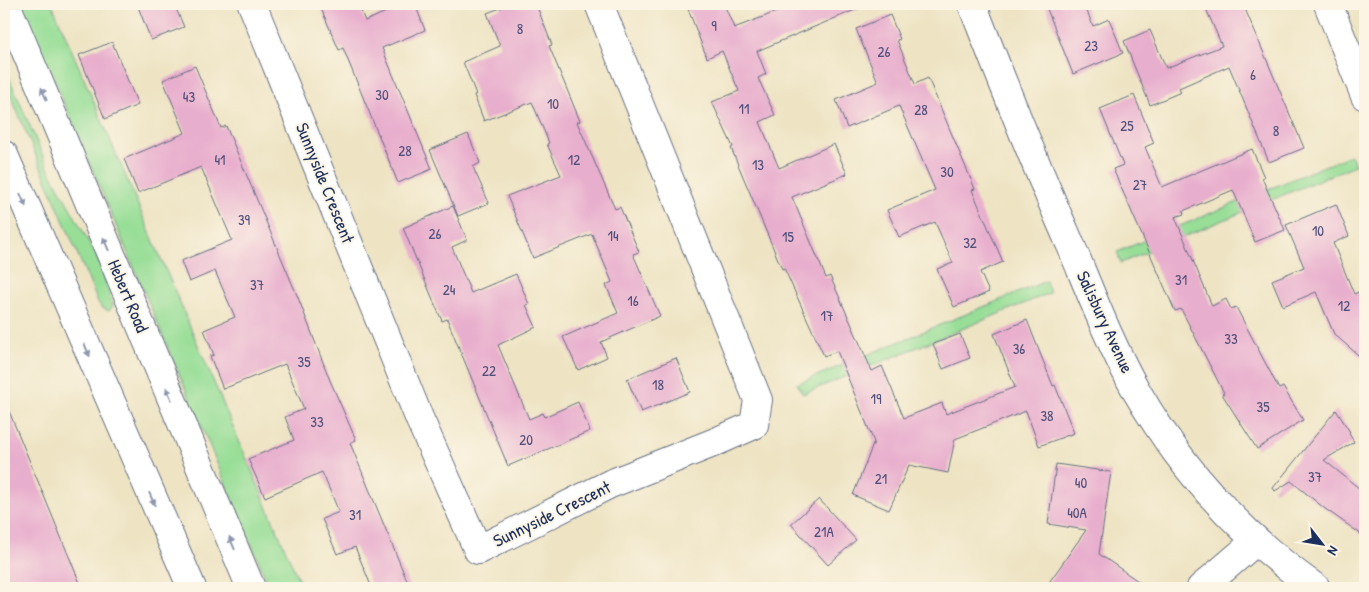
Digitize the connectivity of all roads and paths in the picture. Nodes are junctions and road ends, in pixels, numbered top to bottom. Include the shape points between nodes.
1 (6, 4) edge
2 (252, 4) edge
3 (599, 4) edge
4 (972, 4) edge
5 (1328, 4) edge
6 (1365, 96) edge
7 (4, 156) edge
8 (1256, 541) junction
9 (192, 588) edge
10 (251, 588) edge
11 (1201, 588) edge
12 (1316, 588) edge

10 -> 1 street, Hebert Road
2 - 3 street, Sunnyside Crescent via 420,420 478,550 610,484 754,424 758,400
4 - 8 street, Salisbury Avenue via 1034,163 1137,391 1190,471
5 - 6 street
7 -> 9 street
8 - 11 street
8 - 12 street, Salisbury Avenue

